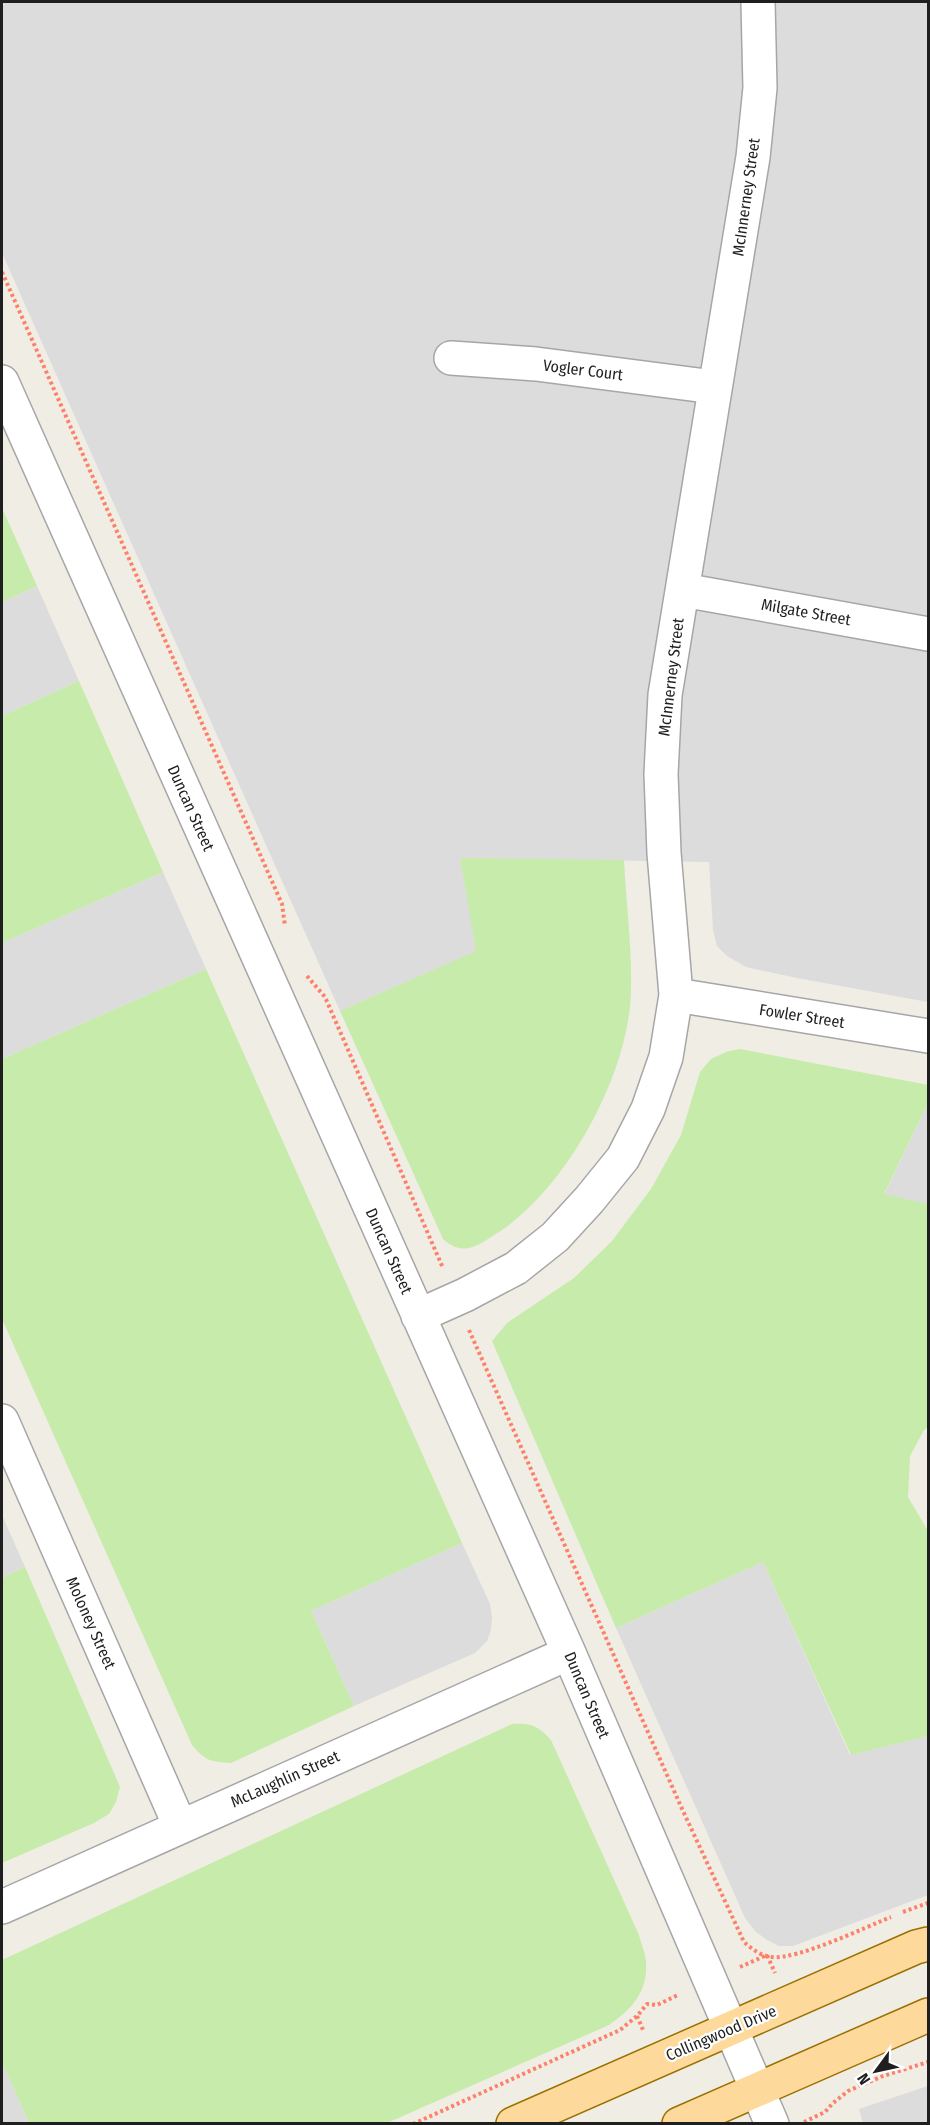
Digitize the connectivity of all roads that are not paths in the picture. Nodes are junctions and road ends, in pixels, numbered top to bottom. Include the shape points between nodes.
1 (758, 2) edge
2 (451, 358) dead end
3 (2, 382) edge
4 (714, 387) junction
5 (683, 590) junction
6 (928, 634) edge
7 (676, 995) junction
8 (928, 1036) edge
9 (418, 1316) junction
10 (2, 1421) edge
11 (569, 1653) junction
12 (180, 1826) junction
13 (2, 1907) edge
14 (928, 1944) edge
15 (928, 2015) edge
16 (730, 2029) junction
17 (756, 2089) junction
18 (513, 2124) edge
19 (679, 2124) edge
20 (772, 2124) edge

1 - 4 street, McInnerney Street via 760,88 753,157
2 - 4 street, Vogler Court via 536,364
3 - 9 street, Duncan Street
4 - 5 street, McInnerney Street
5 - 6 street, Milgate Street
5 - 7 street, McInnerney Street via 665,695 662,764 664,853
7 - 8 street, Fowler Street
7 - 9 street, McInnerney Street via 666,1057 648,1109 622,1158 589,1200 555,1237 516,1268
9 - 11 street, Duncan Street
10 - 12 street, Moloney Street
11 - 12 street, McLaughlin Street
11 - 16 street, Duncan Street
12 - 13 street, McLaughlin Street
14 - 16 main road, Collingwood Drive
15 - 17 main road
16 - 17 street, Duncan Street
16 - 18 main road, Collingwood Drive
17 - 19 main road
17 - 20 street, Duncan Street

